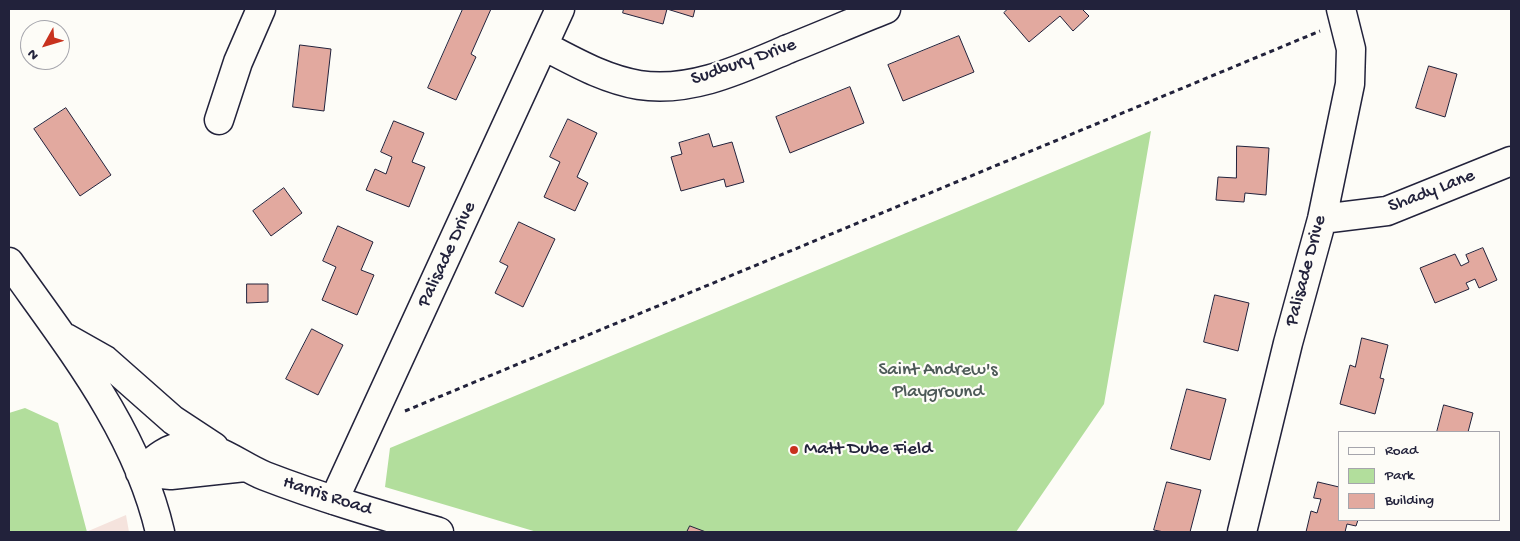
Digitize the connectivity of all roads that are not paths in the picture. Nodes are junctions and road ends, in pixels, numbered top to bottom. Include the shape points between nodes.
1 (261, 9) edge
2 (560, 9) edge
3 (886, 9) edge
4 (1341, 9) edge
5 (544, 46) junction
6 (220, 120) dead end
7 (1511, 161) edge
8 (1322, 219) junction
9 (9, 262) edge
10 (60, 334) junction
11 (218, 449) junction
12 (245, 467) junction
13 (140, 472) junction
14 (334, 500) junction
15 (160, 532) edge
16 (439, 532) edge
17 (1242, 532) edge

1 - 6 street via 238,62
2 - 5 street, Palisade Drive
3 - 5 street, Sudbury Drive via 709,80 673,86 639,85 610,78
4 - 8 street, Palisade Drive via 1350,49 1350,84
5 - 14 street, Palisade Drive
7 - 8 street, Shady Lane via 1387,211
8 - 17 street, Palisade Drive
9 - 10 street, Harris Road
10 - 11 street, Harris Road via 105,360 173,420
10 - 13 street, Harris Road via 122,431
11 - 12 street, Harris Road
11 - 13 street, Harris Road via 186,446 167,451
12 - 13 street, Harris Road via 172,476
12 - 14 street, Harris Road
13 - 15 street
14 - 16 street, Harris Road

